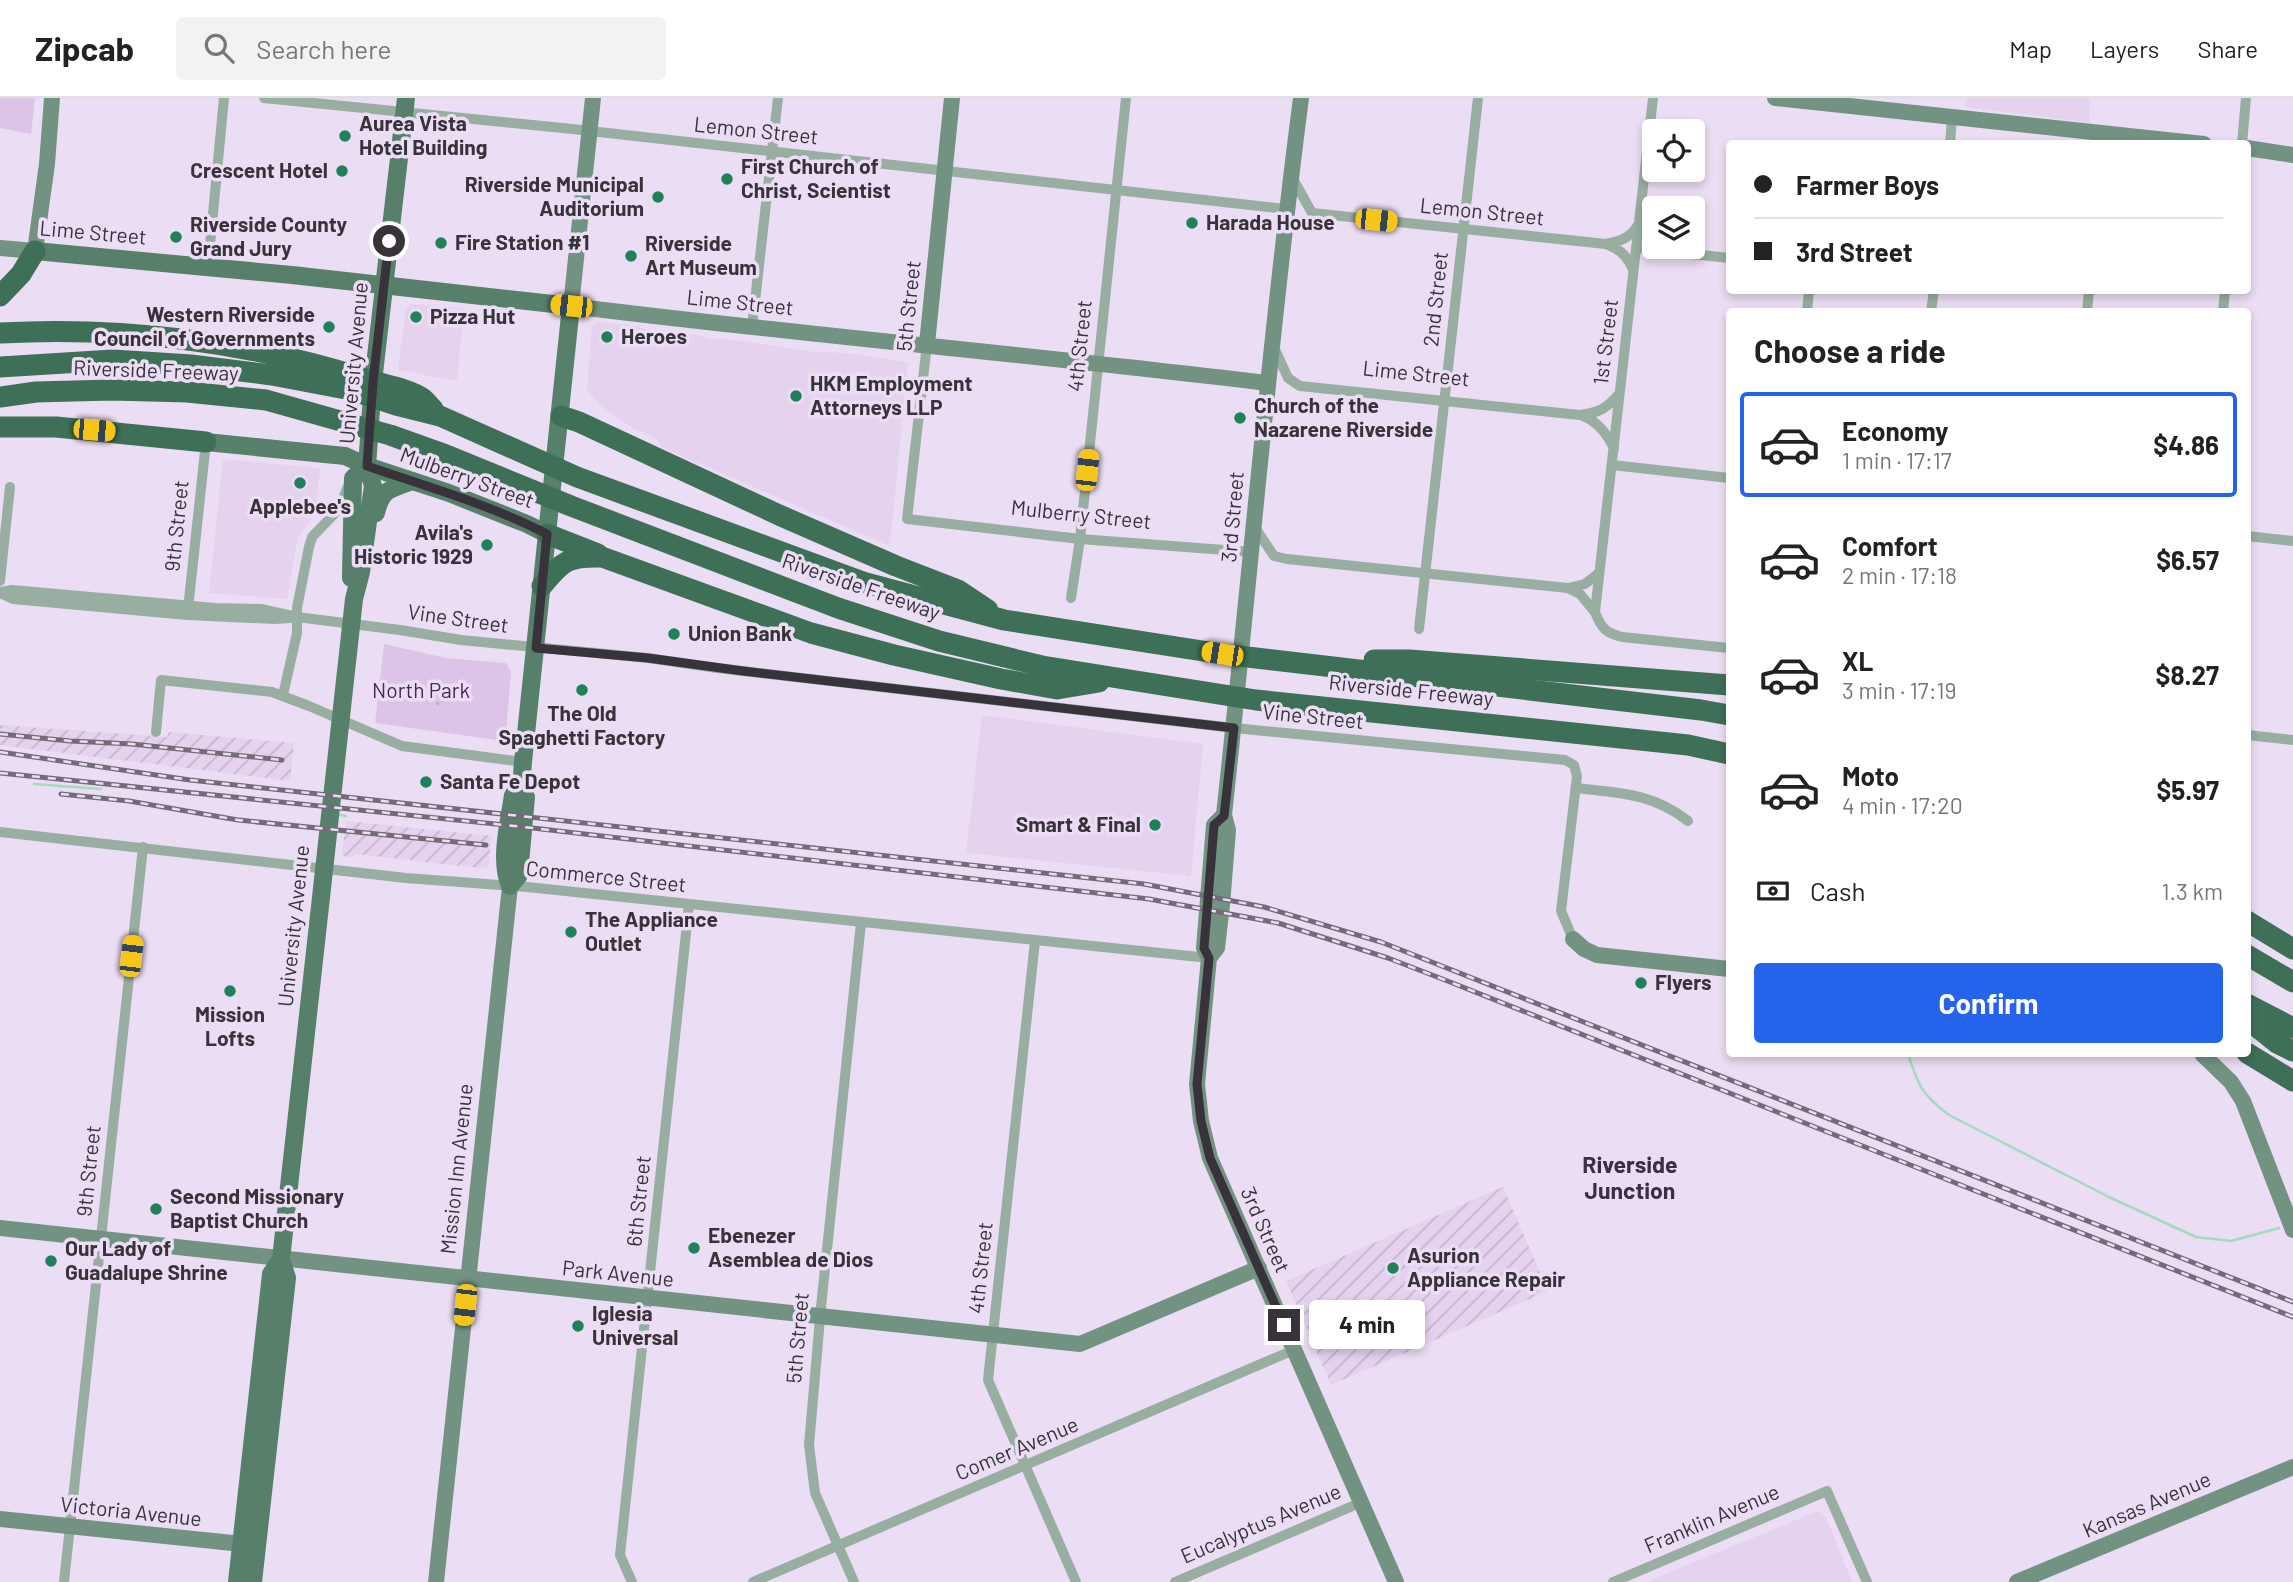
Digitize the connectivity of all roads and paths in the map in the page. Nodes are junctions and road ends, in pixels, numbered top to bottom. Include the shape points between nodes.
1 (52, 98) edge
2 (224, 98) edge
3 (264, 98) edge
4 (593, 98) edge
5 (778, 98) edge
6 (952, 98) edge
7 (1126, 98) edge
8 (1301, 98) edge
9 (1478, 98) edge
10 (1653, 98) edge
11 (1775, 98) edge
12 (2246, 98) edge
13 (405, 105) edge
14 (1952, 117) junction
15 (589, 133) junction
16 (2104, 139) edge
17 (1950, 140) edge
18 (2124, 140) edge
19 (2242, 140) edge
20 (2251, 149) edge
21 (772, 152) junction
22 (2293, 155) edge
23 (943, 172) junction
24 (1291, 174) junction
25 (1116, 190) junction
26 (1286, 209) junction
27 (1639, 224) junction
28 (1463, 229) junction
29 (1606, 244) junction
30 (0, 248) edge
31 (1636, 248) junction
32 (35, 251) junction
33 (1726, 258) edge
34 (208, 266) junction
35 (1634, 270) junction
36 (384, 284) junction
37 (0, 296) edge
38 (571, 306) junction
39 (752, 327) junction
40 (1, 332) edge
41 (1272, 343) junction
42 (927, 344) junction
43 (1098, 362) junction
44 (0, 367) edge
45 (352, 383) junction
46 (1267, 383) junction
47 (1619, 394) junction
48 (0, 397) edge
49 (1444, 400) junction
50 (1580, 415) junction
51 (561, 416) junction
52 (0, 427) edge
53 (206, 442) junction
54 (1614, 448) junction
55 (1612, 465) junction
56 (367, 466) junction
57 (353, 478) junction
58 (1726, 478) edge
59 (412, 481) junction
60 (10, 487) dead end
61 (907, 519) joint
62 (1254, 526) junction
63 (366, 534) junction
64 (547, 534) junction
65 (2251, 536) edge
66 (1080, 539) junction
67 (2293, 541) edge
68 (1251, 552) junction
69 (602, 557) junction
70 (1427, 572) junction
71 (1599, 573) junction
72 (0, 581) edge
73 (542, 586) junction
74 (1568, 588) junction
75 (0, 593) edge
76 (1071, 598) dead end
77 (354, 599) junction
78 (188, 610) junction
79 (1595, 612) junction
80 (297, 617) junction
81 (1004, 620) junction
82 (1419, 629) dead end
83 (536, 648) junction
84 (1726, 648) edge
85 (1281, 660) junction
86 (1115, 679) junction
87 (1726, 685) edge
88 (283, 695) junction
89 (1726, 714) edge
90 (1234, 728) junction
91 (156, 732) dead end
92 (2251, 735) edge
93 (2293, 740) edge
94 (1726, 756) edge
95 (523, 762) junction
96 (1576, 788) junction
97 (1688, 821) dead end
98 (0, 832) edge
99 (143, 847) junction
100 (510, 886) junction
101 (689, 905) junction
102 (861, 923) junction
103 (2251, 923) edge
104 (1573, 939) joint
105 (1035, 941) junction
106 (2251, 941) edge
107 (2293, 949) edge
108 (2251, 957) edge
109 (1209, 958) junction
110 (2293, 960) edge
111 (1726, 969) edge
112 (2293, 982) edge
113 (2251, 1006) edge
114 (2251, 1022) edge
115 (2293, 1028) edge
116 (2293, 1051) edge
117 (2251, 1055) edge
118 (2206, 1057) edge
119 (2293, 1081) edge
120 (0, 1228) edge
121 (2293, 1230) edge
122 (102, 1239) junction
123 (281, 1258) junction
124 (1259, 1268) junction
125 (468, 1278) junction
126 (648, 1298) junction
127 (820, 1316) junction
128 (993, 1336) junction
129 (1296, 1349) junction
130 (1025, 1466) junction
131 (2293, 1467) edge
132 (1362, 1502) junction
133 (0, 1519) edge
134 (70, 1526) junction
135 (249, 1545) junction
136 (838, 1547) junction
137 (2035, 1579) edge
138 (64, 1582) edge
139 (237, 1582) edge
140 (253, 1582) edge
141 (436, 1582) edge
142 (632, 1582) edge
143 (753, 1582) edge
144 (854, 1582) edge
145 (1076, 1582) edge
146 (1175, 1582) edge
147 (1396, 1582) edge
148 (1613, 1582) edge
149 (1867, 1582) edge
150 (2017, 1582) edge

1 - 32 main road
2 - 34 street
3 - 13 street, Lemon Street
4 - 15 main road, Mission Inn Avenue
5 - 21 street
6 - 23 main road, 5th Street
7 - 25 street, 4th Street
8 - 24 main road, 3rd Street
9 - 28 street, 2nd Street
10 - 27 street, 1st Street
11 - 14 main road
12 - 19 street
13 - 15 street, Lemon Street
13 - 36 main road, University Avenue
14 - 16 main road
14 - 17 street
15 - 21 street, Lemon Street
15 - 38 main road, Mission Inn Avenue
16 - 18 main road
20 - 22 main road
21 - 23 street, Lemon Street
21 - 39 street
23 - 25 street, Lemon Street
23 - 42 main road, 5th Street
24 - 26 main road, 3rd Street
24 - 28 street, Lemon Street via 1312,213
25 - 26 street, Lemon Street
25 - 43 street, 4th Street
26 - 41 main road, 3rd Street
27 - 29 street via 1632,235
27 - 31 street, 1st Street
28 - 29 street, Lemon Street
28 - 49 street, 2nd Street
29 - 35 street via 1619,249
30 - 32 main road, Lime Street
31 - 33 street
31 - 35 street, 1st Street
32 - 34 main road, Lime Street
32 - 37 highway
34 - 36 main road, Lime Street
35 - 47 street, 1st Street
36 - 38 main road, Lime Street
36 - 56 main road, University Avenue
38 - 39 main road, Lime Street
38 - 51 main road, Mission Inn Avenue
39 - 42 main road, Lime Street
40 - 45 highway via 160,336 268,355
41 - 46 main road, 3rd Street
41 - 49 street, Lime Street via 1288,378 1300,386
42 - 43 main road, Lime Street
42 - 61 street, 5th Street
43 - 46 main road, Lime Street
43 - 66 street, 4th Street
44 - 45 highway, Riverside Freeway via 113,360
45 - 81 highway, Riverside Freeway via 398,398 420,397 440,416 577,477 866,583
46 - 62 main road, 3rd Street
47 - 50 street via 1608,407
47 - 54 street, 1st Street
48 - 86 highway, Riverside Freeway via 112,390 266,400 390,435 838,608 939,641
49 - 50 street, Lime Street
49 - 70 street, 2nd Street
50 - 54 street via 1593,420
51 - 64 main road, Mission Inn Avenue
51 - 81 highway via 958,590
52 - 53 highway via 56,427
53 - 56 main road, Mulberry Street via 345,456
53 - 78 street, 9th Street
54 - 55 street, 1st Street
55 - 58 street
55 - 71 street, 1st Street
56 - 57 main road, University Avenue
56 - 59 main road, Mulberry Street
56 - 63 main road, University Avenue via 373,486
57 - 77 main road, University Avenue
57 - 80 street via 338,509 312,537
59 - 63 main road via 382,495 373,527
59 - 64 main road, Mulberry Street
60 - 72 street
61 - 66 street, Mulberry Street
62 - 68 main road, 3rd Street
62 - 70 street via 1274,556
63 - 77 main road, University Avenue
64 - 69 highway
64 - 73 main road, Mission Inn Avenue
65 - 67 street
66 - 68 street, Mulberry Street
66 - 76 street, 4th Street
68 - 90 main road, 3rd Street
69 - 73 highway via 565,561
69 - 86 highway via 811,633 894,654 1057,689
70 - 74 street
70 - 82 street, 2nd Street
71 - 74 street via 1585,584
71 - 79 street, 1st Street
73 - 83 main road, Mission Inn Avenue
74 - 79 street
75 - 78 street, Vine Street via 12,590
77 - 123 main road, University Avenue
78 - 80 street, Vine Street
79 - 84 street via 1600,627 1610,634
80 - 83 street, Vine Street
80 - 88 street
81 - 85 highway, Riverside Freeway
83 - 90 street, Vine Street
83 - 95 main road, Mission Inn Avenue
85 - 87 highway via 1409,660
85 - 89 highway, Riverside Freeway
86 - 94 highway, Riverside Freeway via 1256,699 1688,745
88 - 91 street via 161,680
88 - 95 street via 401,746
90 - 96 street, Vine Street via 1565,760 1574,765
90 - 109 main road, 3rd Street via 1224,816 1228,830 1222,905 1217,948
92 - 93 street
95 - 100 main road, Mission Inn Avenue via 521,789 526,797 519,875
96 - 97 street via 1648,798
96 - 104 street via 1562,911
98 - 99 street, Commerce Street
99 - 100 street, Commerce Street
99 - 122 street, 9th Street
100 - 101 street, Commerce Street
100 - 125 main road, Mission Inn Avenue
101 - 102 street, Commerce Street
101 - 126 street, 6th Street
102 - 105 street, Commerce Street
102 - 127 street, 5th Street
103 - 107 highway
104 - 111 main road via 1597,955
105 - 109 street, Commerce Street
105 - 128 street, 4th Street
106 - 110 highway
108 - 112 highway
109 - 124 main road, 3rd Street via 1197,1084 1201,1121 1210,1158
113 - 115 highway
114 - 116 highway
117 - 119 highway
118 - 121 main road via 2243,1101
120 - 122 main road, Park Avenue
122 - 123 main road, Park Avenue
122 - 134 street, 9th Street
123 - 125 main road, Park Avenue
123 - 135 main road, University Avenue via 271,1274
124 - 128 main road, Park Avenue via 1080,1344
124 - 129 main road, 3rd Street
125 - 126 main road, Park Avenue
125 - 141 main road, Mission Inn Avenue
126 - 127 main road, Park Avenue
126 - 142 street, 6th Street via 620,1555
127 - 128 main road, Park Avenue
127 - 136 street, 5th Street via 809,1445 815,1493
128 - 130 street, 4th Street via 988,1380
129 - 130 street, Comer Avenue
129 - 132 main road, 3rd Street
130 - 136 street, Comer Avenue
130 - 145 street, 4th Street
131 - 137 main road, Kansas Avenue
132 - 146 street, Eucalyptus Avenue
132 - 147 main road, 3rd Street
133 - 134 main road, Victoria Avenue
134 - 135 main road, Victoria Avenue
134 - 138 street, 9th Street
135 - 139 main road, University Avenue
135 - 140 main road, University Avenue
136 - 143 street, Comer Avenue
136 - 144 street, 5th Street
137 - 150 main road, Kansas Avenue
148 - 149 street, Franklin Avenue via 1828,1491

